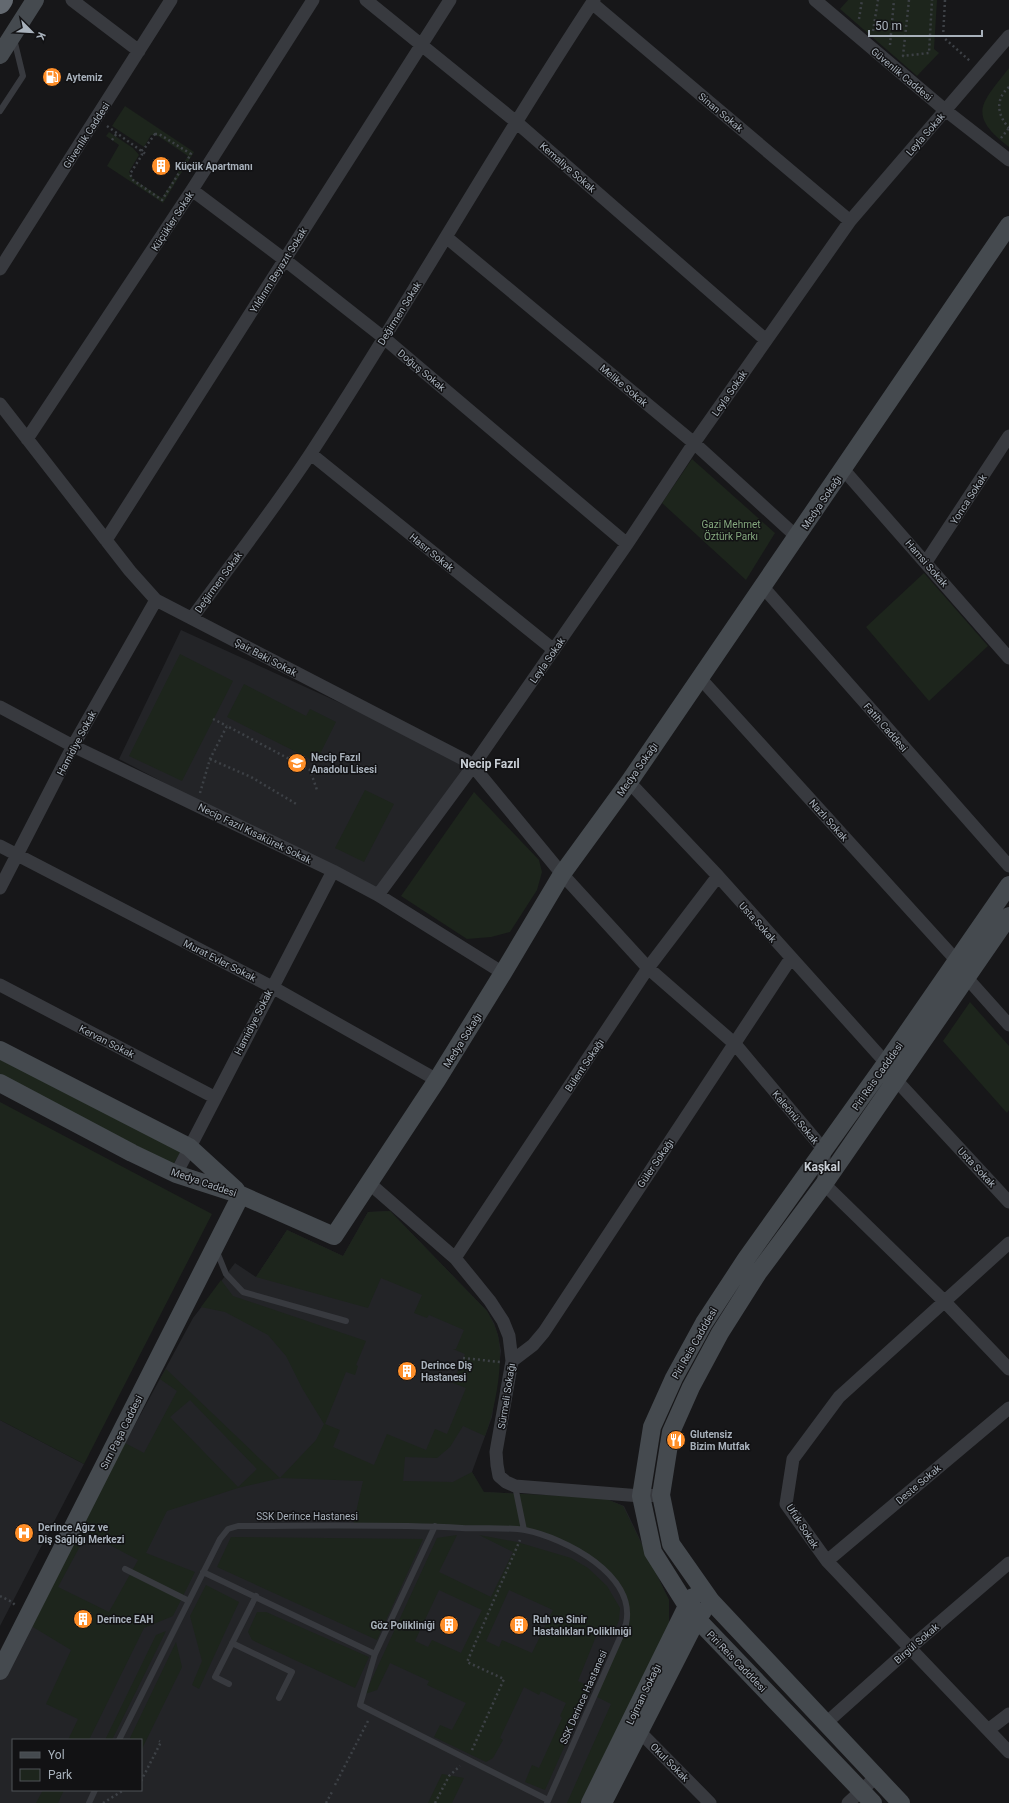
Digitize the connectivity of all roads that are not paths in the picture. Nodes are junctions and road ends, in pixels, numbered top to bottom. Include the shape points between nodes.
1 (2, 0) edge
2 (35, 0) edge
3 (72, 0) edge
4 (171, 0) edge
5 (313, 0) edge
6 (366, 0) edge
7 (450, 0) edge
8 (814, 0) edge
9 (593, 2) edge
10 (0, 3) edge
11 (13, 34) junction
12 (1009, 36) edge
13 (421, 44) junction
14 (139, 51) junction
15 (0, 55) edge
16 (945, 110) junction
17 (0, 111) edge
18 (515, 121) junction
19 (1009, 160) edge
20 (192, 190) junction
21 (850, 221) junction
22 (1009, 225) edge
23 (446, 237) junction
24 (286, 260) junction
25 (0, 269) edge
26 (384, 338) junction
27 (766, 340) junction
28 (0, 404) edge
29 (1009, 436) edge
30 (27, 440) junction
31 (694, 443) junction
32 (311, 454) junction
33 (843, 469) junction
34 (797, 537) junction
35 (106, 540) junction
36 (627, 544) junction
37 (926, 562) junction
38 (763, 587) junction
39 (156, 600) junction
40 (192, 618) junction
41 (554, 650) junction
42 (1009, 656) edge
43 (700, 678) junction
44 (0, 707) edge
45 (74, 746) junction
46 (473, 766) junction
47 (629, 782) junction
48 (0, 846) edge
49 (17, 855) junction
50 (1009, 866) edge
51 (333, 870) junction
52 (562, 874) junction
53 (718, 876) junction
54 (1009, 885) edge
55 (0, 888) edge
56 (378, 895) junction
57 (1009, 916) edge
58 (791, 958) junction
59 (957, 961) junction
60 (648, 968) junction
61 (503, 973) junction
62 (967, 978) junction
63 (0, 985) edge
64 (272, 987) junction
65 (1009, 1025) edge
66 (734, 1044) junction
67 (0, 1050) edge
68 (886, 1063) junction
69 (437, 1080) junction
70 (896, 1080) junction
71 (0, 1083) edge
72 (214, 1097) junction
73 (189, 1147) junction
74 (824, 1150) junction
75 (176, 1174) junction
76 (369, 1183) junction
77 (824, 1184) junction
78 (241, 1194) junction
79 (1009, 1202) edge
80 (1009, 1243) edge
81 (215, 1247) junction
82 (455, 1258) junction
83 (944, 1301) junction
84 (346, 1321) dead end
85 (512, 1361) junction
86 (1009, 1369) edge
87 (1009, 1408) edge
88 (515, 1486) junction
89 (661, 1495) junction
90 (642, 1496) junction
91 (436, 1526) junction
92 (524, 1530) junction
93 (827, 1561) junction
94 (1009, 1562) edge
95 (125, 1569) dead end
96 (203, 1572) junction
97 (700, 1586) junction
98 (256, 1596) junction
99 (189, 1601) junction
100 (711, 1601) junction
101 (692, 1613) junction
102 (232, 1643) junction
103 (910, 1648) junction
104 (375, 1654) junction
105 (0, 1671) edge
106 (229, 1684) dead end
107 (280, 1698) dead end
108 (1009, 1714) edge
109 (825, 1724) junction
110 (635, 1727) junction
111 (988, 1730) junction
112 (120, 1739) edge
113 (1009, 1752) edge
114 (876, 1777) junction
115 (95, 1791) edge
116 (867, 1796) edge
117 (547, 1802) edge
118 (89, 1803) edge
119 (590, 1803) edge
120 (603, 1803) edge
121 (710, 1803) edge
122 (848, 1803) edge
123 (901, 1803) edge

1 - 10 highway
2 - 11 main road
3 - 14 street
4 - 14 street, Güvenlik Caddesi
5 - 20 street, Küçükler Sokak
6 - 13 street, Kemaliye Sokak
7 - 13 street, Yıldırım Beyazıt Sokak
8 - 16 street, Güvenlik Caddesi
9 - 18 street, Değirmen Sokak
9 - 21 street, Sinan Sokak
11 - 15 main road
11 - 17 lane via 23,76
12 - 16 street, Leyla Sokak
13 - 18 street, Kemaliye Sokak
13 - 24 street, Yıldırım Beyazıt Sokak
14 - 25 street, Güvenlik Caddesi
16 - 19 street, Güvenlik Caddesi
16 - 21 street, Leyla Sokak
18 - 23 street, Değirmen Sokak
18 - 27 street, Kemaliye Sokak
20 - 24 street, Doğuş Sokak
20 - 30 street, Küçükler Sokak
21 - 27 street, Leyla Sokak
22 - 33 main road, Medya Sokağı
23 - 26 street, Değirmen Sokak
23 - 31 street, Melike Sokak
24 - 26 street, Doğuş Sokak
24 - 35 street, Yıldırım Beyazıt Sokak
26 - 32 street, Değirmen Sokak
26 - 36 street, Doğuş Sokak
27 - 31 street, Leyla Sokak
28 - 30 street, Şair Baki Sokak
29 - 37 street, Yonca Sokak
30 - 35 street, Şair Baki Sokak
31 - 34 street, Melike Sokak
31 - 36 street, Leyla Sokak
32 - 40 street, Değirmen Sokak
32 - 41 street, Hasır Sokak
33 - 34 main road, Medya Sokağı
33 - 37 street, Hamsi Sokak
34 - 38 main road, Medya Sokağı
35 - 39 street, Şair Baki Sokak
36 - 41 street, Leyla Sokak
37 - 42 street, Hamsi Sokak
38 - 43 main road, Medya Sokağı
38 - 50 street, Fatih Caddesi
39 - 40 street, Şair Baki Sokak
39 - 45 street, Hamidiye Sokak
40 - 46 street, Şair Baki Sokak
41 - 46 street, Leyla Sokak
43 - 47 main road, Medya Sokağı
43 - 59 street, Nazlı Sokak
44 - 45 street, Necip Fazıl Kısakürek Sokak
45 - 49 street, Hamidiye Sokak
45 - 51 street, Necip Fazıl Kısakürek Sokak
46 - 52 street, Şair Baki Sokak
46 - 56 street, Leyla Sokak
47 - 52 main road, Medya Sokağı
47 - 53 street, Usta Sokak
48 - 49 street, Murat Evler Sokak
49 - 55 street, Hamidiye Sokak
49 - 64 street, Murat Evler Sokak
51 - 56 street, Necip Fazıl Kısakürek Sokak
51 - 64 street, Hamidiye Sokak
52 - 60 street, Kaleönü Sokak
52 - 61 main road, Medya Sokağı
53 - 58 street, Usta Sokak
53 - 60 street, Bülent Sokağı
54 - 59 main road, Piri Reis Cadddesi
56 - 61 street, Necip Fazıl Kısakürek Sokak
57 - 62 main road, Piri Reis Cadddesi
58 - 66 street, Güler Sokağı
58 - 68 street, Usta Sokak
59 - 68 main road, Piri Reis Cadddesi
60 - 66 street, Kaleönü Sokak
60 - 82 street, Bülent Sokağı
61 - 69 main road, Medya Sokağı
62 - 65 street
62 - 70 main road, Piri Reis Cadddesi
63 - 72 street, Kervan Sokak
64 - 69 street, Murat Evler Sokak
64 - 72 street, Hamidiye Sokak
66 - 74 street, Kaleönü Sokak
66 - 85 street, Güler Sokağı via 544,1332 533,1345
67 - 73 main road, Medya Caddesi
68 - 74 main road, Piri Reis Cadddesi
69 - 76 main road, Medya Sokağı
70 - 77 main road, Piri Reis Cadddesi
70 - 79 street, Usta Sokak
71 - 75 main road, Medya Caddesi
72 - 73 street, Hamidiye Sokak
73 - 75 street, Hamidiye Sokak
73 - 78 main road, Medya Caddesi
74 - 77 street, Kaleönü Sokak
74 - 90 main road, Piri Reis Cadddesi via 725,1291 674,1378 652,1427
75 - 78 main road, Medya Caddesi
76 - 78 main road, Medya Sokağı via 334,1236
76 - 82 street, Sürmeli Sokağı
77 - 83 street
77 - 89 main road, Piri Reis Cadddesi via 758,1274 720,1333 691,1387 671,1432
78 - 81 main road, Sırrı Paşa Caddesi
80 - 83 street, Ufuk Sokak
81 - 84 lane via 226,1274 243,1292
81 - 105 main road, Sırrı Paşa Caddesi
82 - 85 street, Sürmeli Sokağı via 503,1321 510,1336
83 - 86 street
83 - 93 street, Ufuk Sokak via 839,1397 792,1460 786,1504
85 - 88 street, Sürmeli Sokağı via 496,1452 499,1476
87 - 93 street, Deste Sokak
88 - 90 street, Sürmeli Sokağı
88 - 92 lane
89 - 90 street, Sürmeli Sokağı
89 - 97 main road, Piri Reis Cadddesi via 671,1544
90 - 101 main road, Piri Reis Cadddesi via 653,1552
91 - 92 lane, SSK Derince Hastanesi
91 - 96 lane, SSK Derince Hastanesi via 238,1526 228,1529 220,1539
91 - 104 lane, SSK Derince Hastanesi
92 - 117 lane, SSK Derince Hastanesi via 551,1537 576,1548 594,1560 622,1592 628,1607 626,1624
93 - 103 street, Ufuk Sokak
94 - 103 street, Birgül Sokak
95 - 99 lane
96 - 98 lane
96 - 99 lane, SSK Derince Hastanesi
97 - 100 main road, Piri Reis Cadddesi
97 - 101 main road, Lojman Sokağı
98 - 102 lane
98 - 104 lane
99 - 112 lane, SSK Derince Hastanesi
100 - 101 main road, Lojman Sokağı
100 - 109 main road, Piri Reis Cadddesi
101 - 110 main road, Lojman Sokağı
101 - 116 main road, Piri Reis Cadddesi
102 - 106 lane via 215,1677
102 - 107 lane via 292,1672
103 - 109 street, Birgül Sokak
103 - 111 street, Ufuk Sokak
104 - 117 lane, SSK Derince Hastanesi via 360,1704
108 - 111 street
109 - 114 main road, Piri Reis Cadddesi
110 - 119 main road, Lojman Sokağı
110 - 120 main road, Lojman Sokağı
110 - 121 street, Okul Sokak
111 - 113 street, Ufuk Sokak
114 - 116 street
114 - 123 main road, Piri Reis Cadddesi
115 - 118 lane
116 - 122 street

